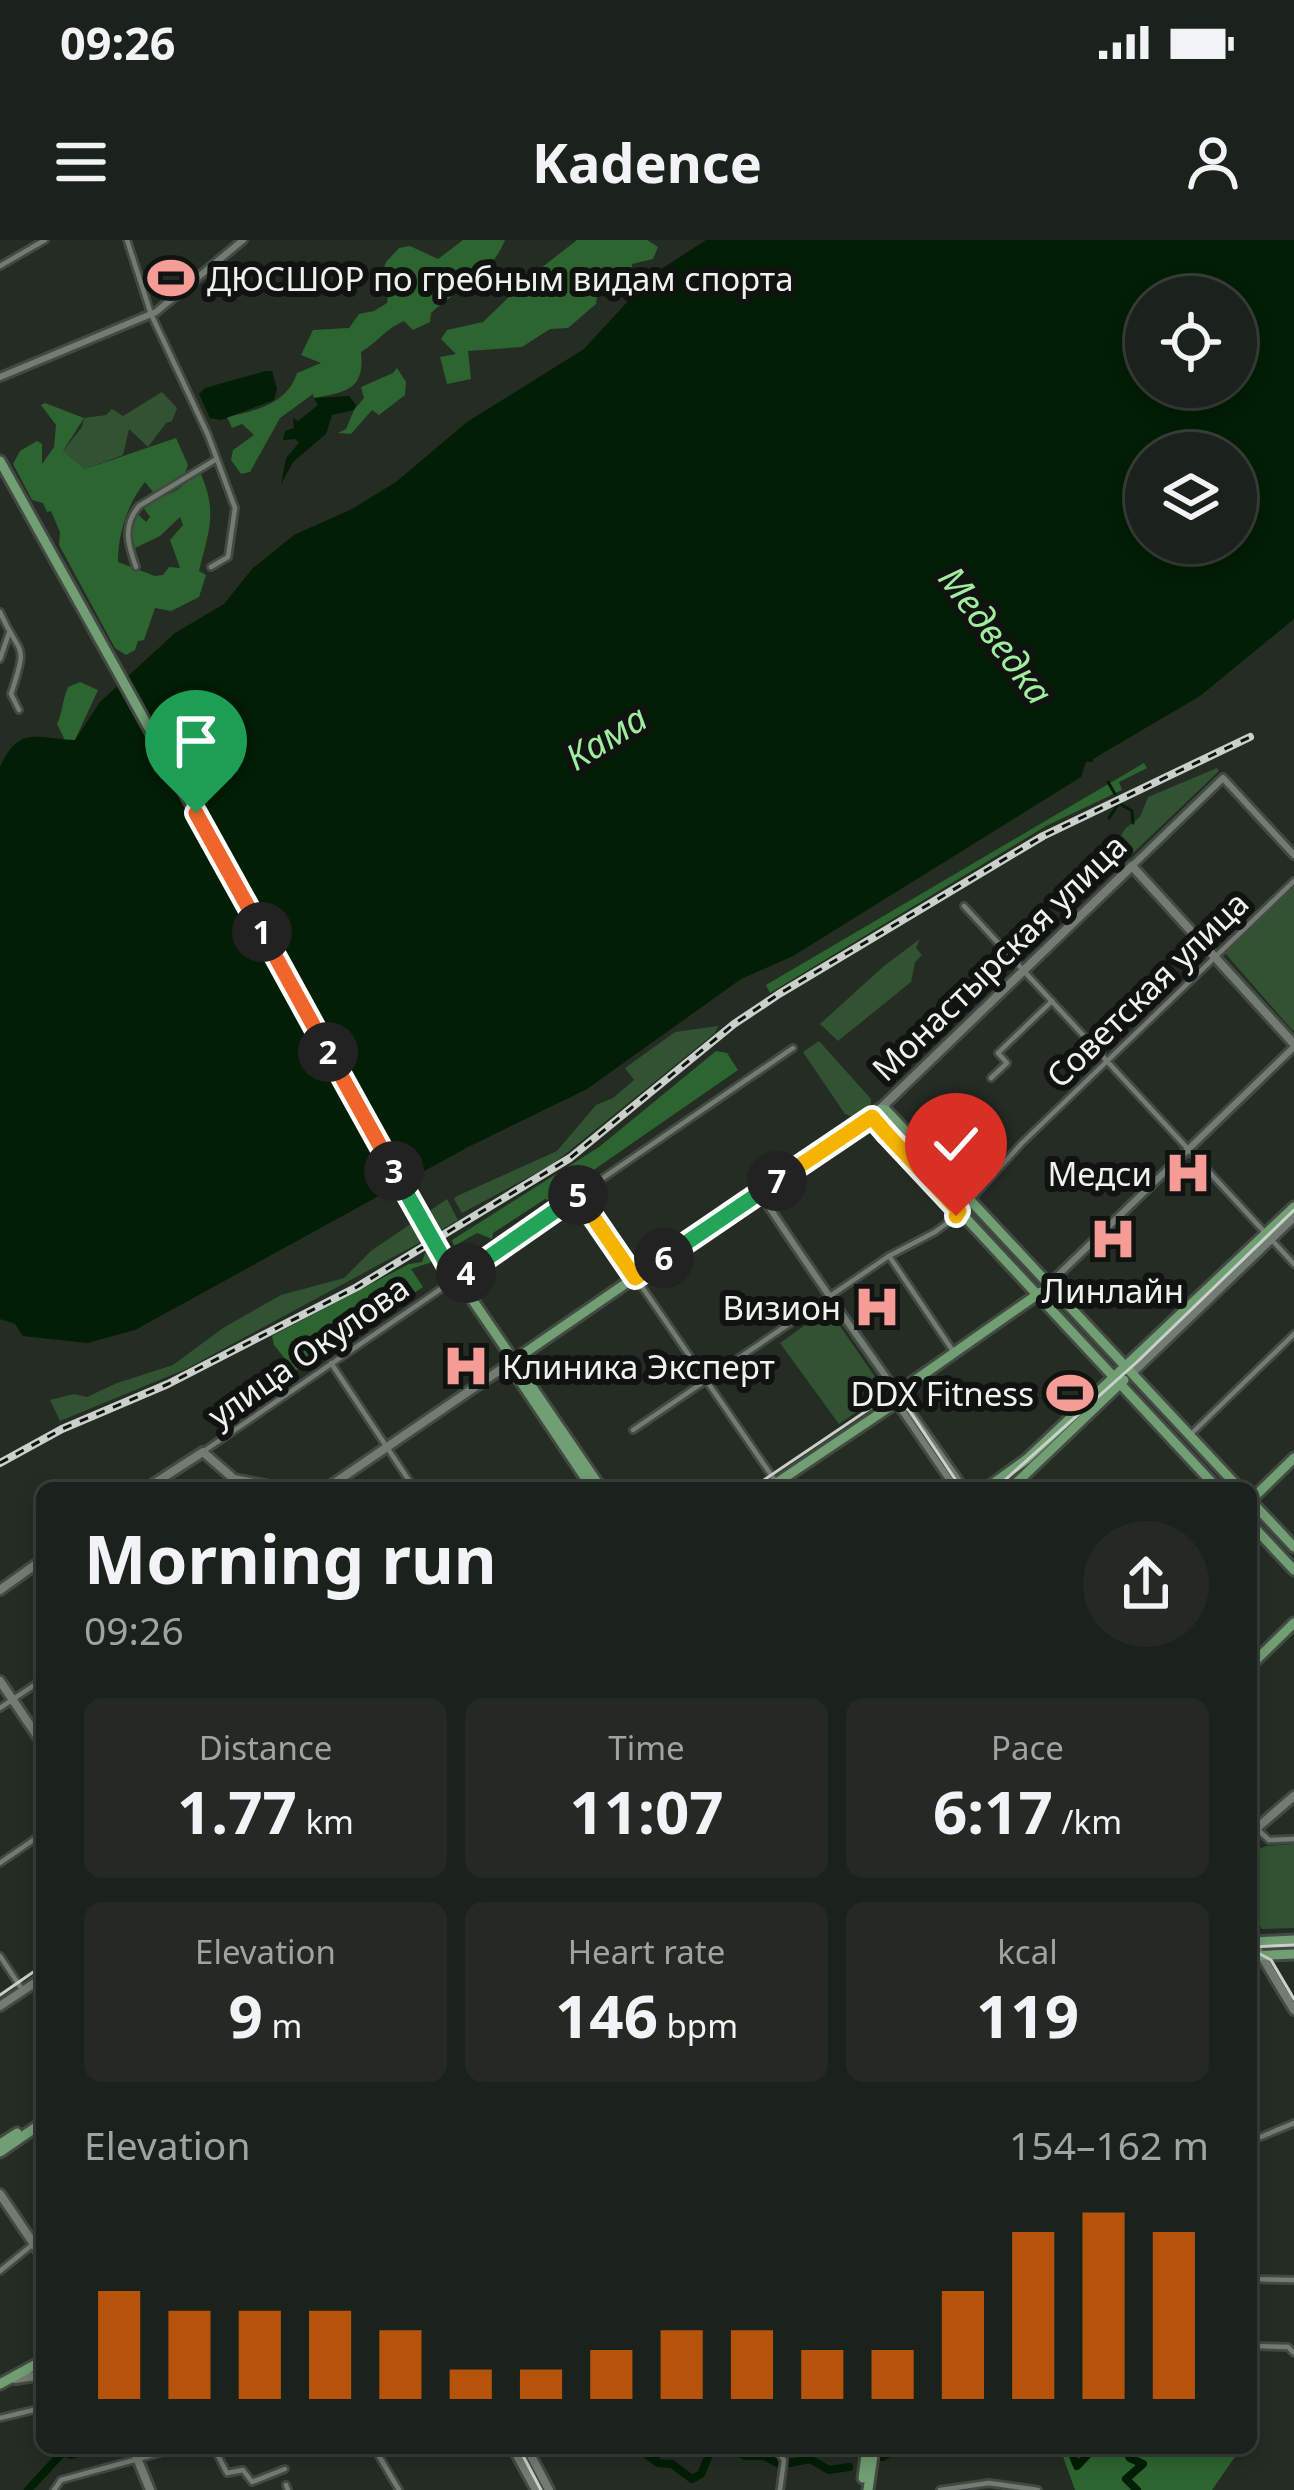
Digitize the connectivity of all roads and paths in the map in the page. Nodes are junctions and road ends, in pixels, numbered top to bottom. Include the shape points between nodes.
1 (45, 240) edge
2 (127, 240) edge
3 (243, 240) edge
4 (0, 266) edge
5 (151, 314) junction
6 (0, 377) edge
7 (215, 459) junction
8 (0, 461) edge
9 (136, 567) dead end
10 (211, 567) dead end
11 (0, 613) edge
12 (9, 633) junction
13 (0, 658) edge
14 (19, 710) dead end
15 (1294, 855) edge
16 (1132, 866) junction
17 (1294, 881) edge
18 (964, 906) dead end
19 (1215, 957) junction
20 (1022, 968) junction
21 (1052, 1001) junction
22 (1294, 1046) edge
23 (793, 1048) dead end
24 (1108, 1061) junction
25 (991, 1078) dead end
26 (882, 1110) junction
27 (1188, 1149) junction
28 (760, 1193) junction
29 (579, 1195) junction
30 (969, 1197) junction
31 (1294, 1207) edge
32 (959, 1211) junction
33 (1294, 1216) edge
34 (1269, 1236) junction
35 (889, 1256) junction
36 (1294, 1264) edge
37 (635, 1278) junction
38 (455, 1279) junction
39 (1049, 1284) junction
40 (1037, 1295) junction
41 (829, 1297) junction
42 (1294, 1334) edge
43 (955, 1353) junction
44 (513, 1361) junction
45 (331, 1363) junction
46 (1128, 1370) junction
47 (1116, 1380) junction
48 (706, 1381) junction
49 (899, 1396) junction
50 (902, 1409) junction
51 (885, 1410) junction
52 (632, 1430) dead end
53 (1190, 1435) junction
54 (387, 1447) junction
55 (1178, 1447) junction
56 (203, 1451) junction
57 (1294, 1458) edge
58 (156, 1482) edge
59 (249, 1482) edge
60 (336, 1482) edge
61 (410, 1482) edge
62 (588, 1482) edge
63 (598, 1482) edge
64 (769, 1482) edge
65 (778, 1482) edge
66 (955, 1482) edge
67 (955, 1482) edge
68 (995, 1482) edge
69 (1018, 1482) edge
70 (1211, 1482) edge
71 (1233, 1482) edge
72 (1257, 1494) edge
73 (1257, 1507) edge
74 (1257, 1530) edge
75 (1294, 1547) edge
76 (36, 1563) edge
77 (1294, 1570) edge
78 (0, 1590) edge
79 (1294, 1623) edge
80 (1257, 1660) edge
81 (0, 1681) edge
82 (36, 1684) edge
83 (12, 1700) junction
84 (0, 1708) edge
85 (36, 1734) edge
86 (1294, 1796) edge
87 (1258, 1835) edge
88 (36, 1838) edge
89 (1294, 1839) edge
90 (0, 1863) edge
91 (1257, 1940) edge
92 (1294, 1940) edge
93 (1294, 1954) edge
94 (0, 1956) edge
95 (1257, 1956) edge
96 (1257, 1959) edge
97 (36, 1982) edge
98 (23, 1991) junction
99 (0, 2006) edge
100 (1294, 2010) edge
101 (1294, 2123) edge
102 (36, 2124) edge
103 (1257, 2138) edge
104 (0, 2148) edge
105 (0, 2194) edge
106 (36, 2239) edge
107 (36, 2243) edge
108 (0, 2271) edge
109 (1257, 2279) edge
110 (1294, 2280) edge
111 (1257, 2346) edge
112 (1294, 2353) edge
113 (36, 2365) edge
114 (36, 2376) edge
115 (15, 2379) junction
116 (0, 2384) edge
117 (36, 2409) edge
118 (0, 2418) edge
119 (133, 2454) edge
120 (155, 2454) edge
121 (218, 2454) edge
122 (377, 2454) edge
123 (516, 2454) edge
124 (530, 2454) edge
125 (780, 2454) edge
126 (869, 2454) edge
127 (136, 2459) junction
128 (284, 2479) edge
129 (548, 2487) edge
130 (54, 2490) edge
131 (149, 2490) edge
132 (399, 2490) edge
133 (536, 2490) edge
134 (780, 2490) edge
135 (865, 2490) edge
136 (940, 2490) edge
137 (1038, 2490) edge

1 - 4 street
2 - 5 street
3 - 5 street
5 - 6 street
5 - 7 street
7 - 9 street via 131,514 125,539
7 - 10 street via 236,517 228,557
8 - 38 main road, bridge
11 - 12 street
12 - 13 street
12 - 14 street via 21,647 11,694
15 - 16 street, Монастырская улица via 1223,778
16 - 19 main road
16 - 20 main road, Монастырская улица
17 - 19 street, Советская улица
18 - 20 street
19 - 22 main road
19 - 24 street, Советская улица
20 - 21 street
20 - 26 main road, Монастырская улица
21 - 24 street
21 - 25 street via 998,1053 1007,1063
22 - 27 street
23 - 29 street, улица Окулова
24 - 27 street
24 - 30 street, Советская улица
26 - 28 main road, Монастырская улица
26 - 30 main road
26 - 32 main road
27 - 34 street
27 - 39 street
28 - 37 main road, Монастырская улица
28 - 41 street
29 - 37 street
29 - 38 street, улица Окулова
30 - 32 street, Советская улица
30 - 39 main road
31 - 34 main road
32 - 35 street, Советская улица
32 - 40 main road
33 - 34 main road
34 - 36 street
34 - 46 main road
35 - 41 street, Советская улица
35 - 43 street
37 - 44 main road, Монастырская улица
37 - 48 street
38 - 44 main road
38 - 45 street, улица Окулова
39 - 40 main road
39 - 46 main road
40 - 43 main road
40 - 47 main road
41 - 48 street, Советская улица
41 - 49 street
42 - 53 street
43 - 49 main road
44 - 54 main road, Монастырская улица
44 - 62 main road
44 - 63 main road
45 - 54 street
45 - 56 street, улица Окулова
46 - 47 main road
46 - 53 main road
47 - 55 main road
47 - 68 main road
47 - 69 main road
48 - 52 street, Советская улица
48 - 64 street
49 - 50 street
49 - 51 main road
49 - 66 street
50 - 51 street
50 - 67 street
51 - 65 main road
53 - 55 main road
53 - 71 main road
54 - 60 main road, Монастырская улица
54 - 61 street
55 - 70 main road
56 - 58 main road, улица Окулова
56 - 59 main road via 234,1479
57 - 72 main road
73 - 75 main road
74 - 77 main road
76 - 78 main road
79 - 80 main road
81 - 83 main road
82 - 83 street
83 - 84 street
83 - 85 main road
86 - 87 main road
87 - 89 street
88 - 90 street
91 - 92 main road
93 - 95 main road
94 - 98 street
96 - 100 main road
97 - 98 main road
98 - 99 main road
101 - 103 street
102 - 104 main road
105 - 106 main road
107 - 108 street
109 - 110 street
111 - 112 street
113 - 115 main road
114 - 115 main road
115 - 116 main road
117 - 118 street
119 - 127 main road
120 - 127 street
121 - 128 street via 227,2473 243,2470 251,2482
122 - 132 street
123 - 133 main road
124 - 129 main road
125 - 134 street
126 - 135 main road
127 - 130 street via 58,2481
127 - 131 main road
136 - 137 street via 989,2483

